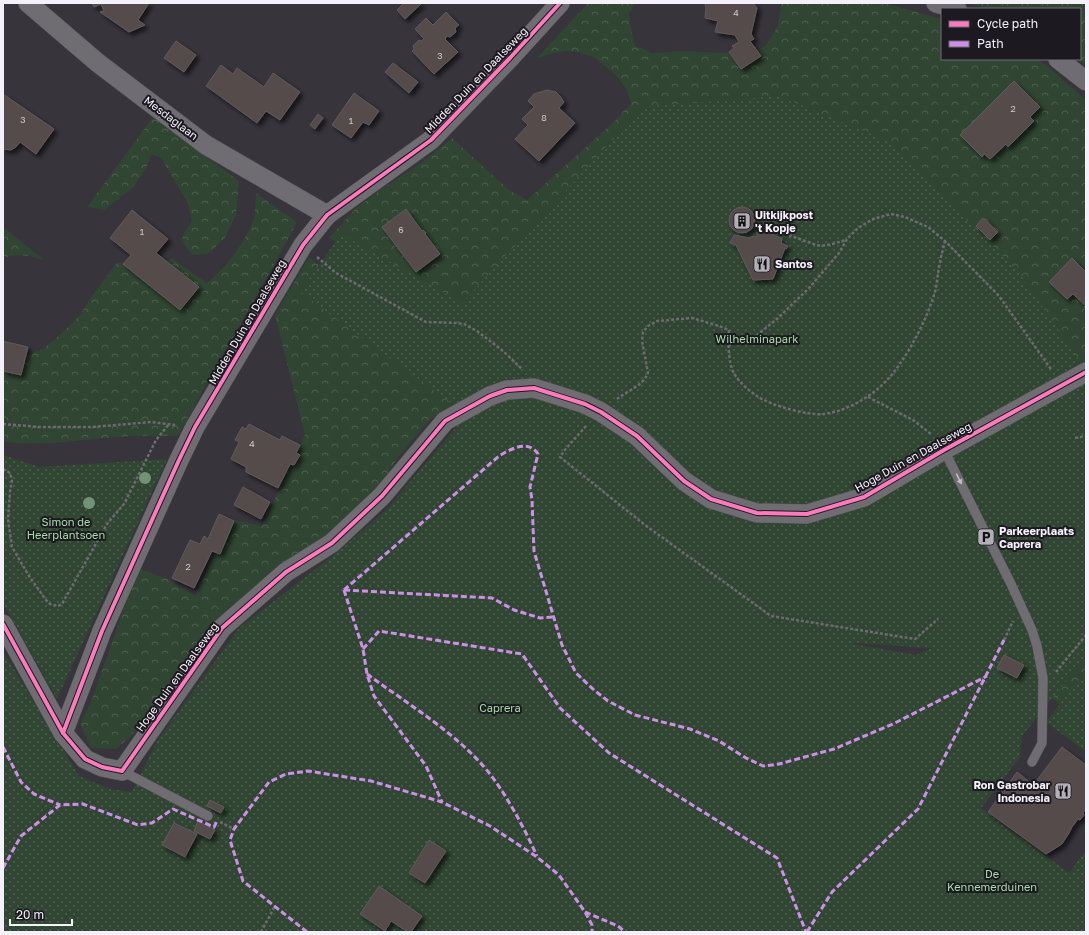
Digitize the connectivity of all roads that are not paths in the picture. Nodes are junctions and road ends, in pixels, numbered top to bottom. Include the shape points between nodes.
1 (28, 3) edge
2 (560, 3) edge
3 (936, 3) edge
4 (954, 8) edge
5 (1059, 60) edge
6 (1086, 81) edge
7 (327, 214) junction
8 (1086, 372) edge
9 (939, 444) junction
10 (3, 624) edge
11 (63, 733) junction
12 (1032, 762) dead end
13 (122, 771) junction
14 (208, 816) dead end

1 - 7 street, Mesdaglaan via 98,63 206,145
2 - 7 street, Midden Duin en Daalseweg via 430,140
3 - 4 street
5 - 6 street
7 - 11 street, Midden Duin en Daalseweg via 303,245 195,427 102,631
8 - 9 street, Hoge Duin en Daalseweg
9 -> 12 lane via 974,508 1032,630 1037,646 1043,678 1042,743
9 - 13 street, Hoge Duin en Daalseweg via 864,497 807,514 757,513 711,499 684,481 637,436 585,404 534,388 507,390 490,396 445,421 382,496 332,543 286,572 222,628
10 - 11 street
11 - 13 street via 85,759 102,767
13 - 14 lane

